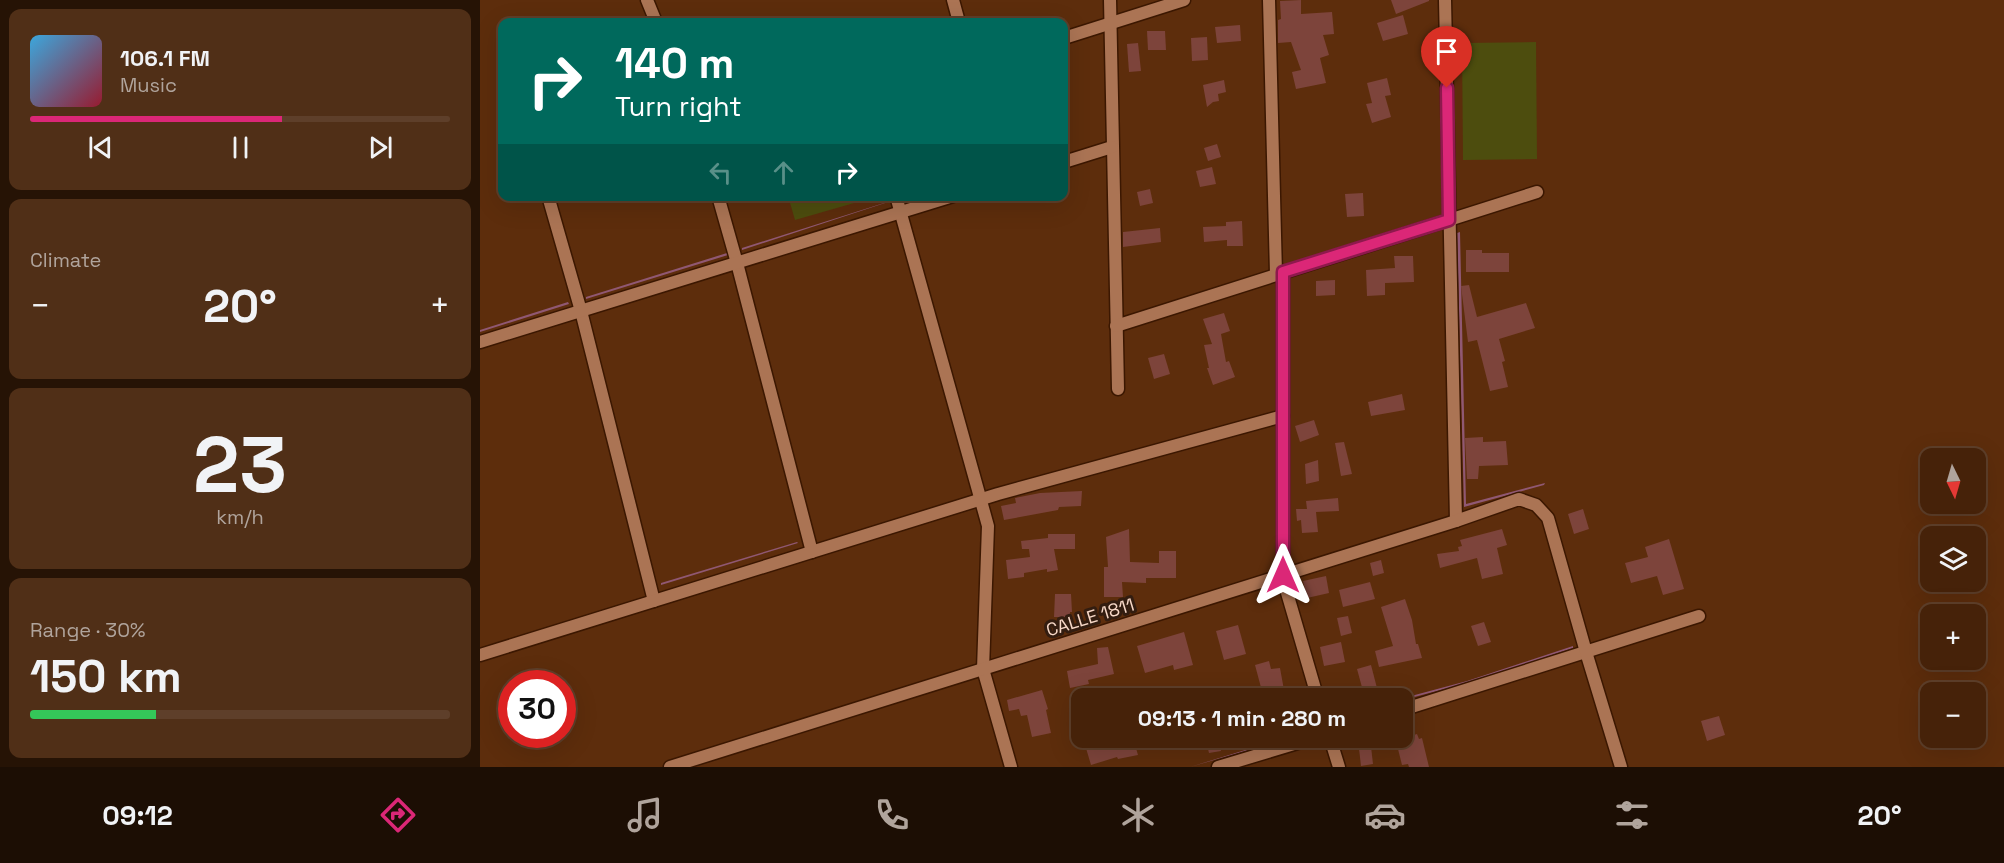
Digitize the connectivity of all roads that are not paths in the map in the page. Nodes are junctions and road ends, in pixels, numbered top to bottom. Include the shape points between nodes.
1 (647, 0) edge
2 (953, 0) edge
3 (1110, 0) edge
4 (1184, 0) edge
5 (1269, 0) edge
6 (1445, 0) edge
7 (654, 18) edge
8 (958, 18) edge
9 (1110, 24) junction
10 (1068, 37) edge
11 (1112, 147) junction
12 (1068, 161) edge
13 (1537, 192) dead end
14 (549, 201) edge
15 (719, 201) edge
16 (897, 201) edge
17 (937, 201) edge
18 (900, 213) junction
19 (1449, 220) junction
20 (737, 263) junction
21 (1280, 273) junction
22 (581, 311) junction
23 (1116, 326) junction
24 (480, 342) edge
25 (1118, 389) dead end
26 (1283, 416) junction
27 (980, 500) junction
28 (1456, 521) junction
29 (812, 552) junction
30 (1283, 575) junction
31 (654, 601) junction
32 (1698, 616) dead end
33 (1586, 652) junction
34 (480, 655) edge
35 (982, 669) junction
36 (1315, 688) edge
37 (1413, 707) edge
38 (1281, 748) edge
39 (1333, 748) edge
40 (670, 767) edge
41 (1011, 767) edge
42 (1218, 767) edge
43 (1339, 767) edge
44 (1621, 767) edge

1 - 7 street
2 - 8 street
3 - 9 street
4 - 9 street
5 - 21 street
6 - 19 street
9 - 10 street
9 - 11 street
11 - 12 street
11 - 23 street
13 - 19 street
14 - 22 street
15 - 20 street
16 - 18 street
17 - 18 street
18 - 20 street
18 - 27 street
19 - 21 street
19 - 28 street
20 - 22 street
20 - 29 street
21 - 23 street
21 - 26 street
22 - 24 street
22 - 31 street
23 - 25 street
26 - 27 street
26 - 30 street
27 - 29 street
27 - 35 street via 988,526
28 - 30 street, CALLE 1811
28 - 33 street, CALLE 1811 via 1519,499 1536,504 1548,518
29 - 31 street
30 - 35 street, CALLE 1811
30 - 36 street
31 - 34 street
32 - 33 street
33 - 37 street
33 - 44 street
35 - 40 street, CALLE 1811
35 - 41 street
38 - 42 street
39 - 43 street

